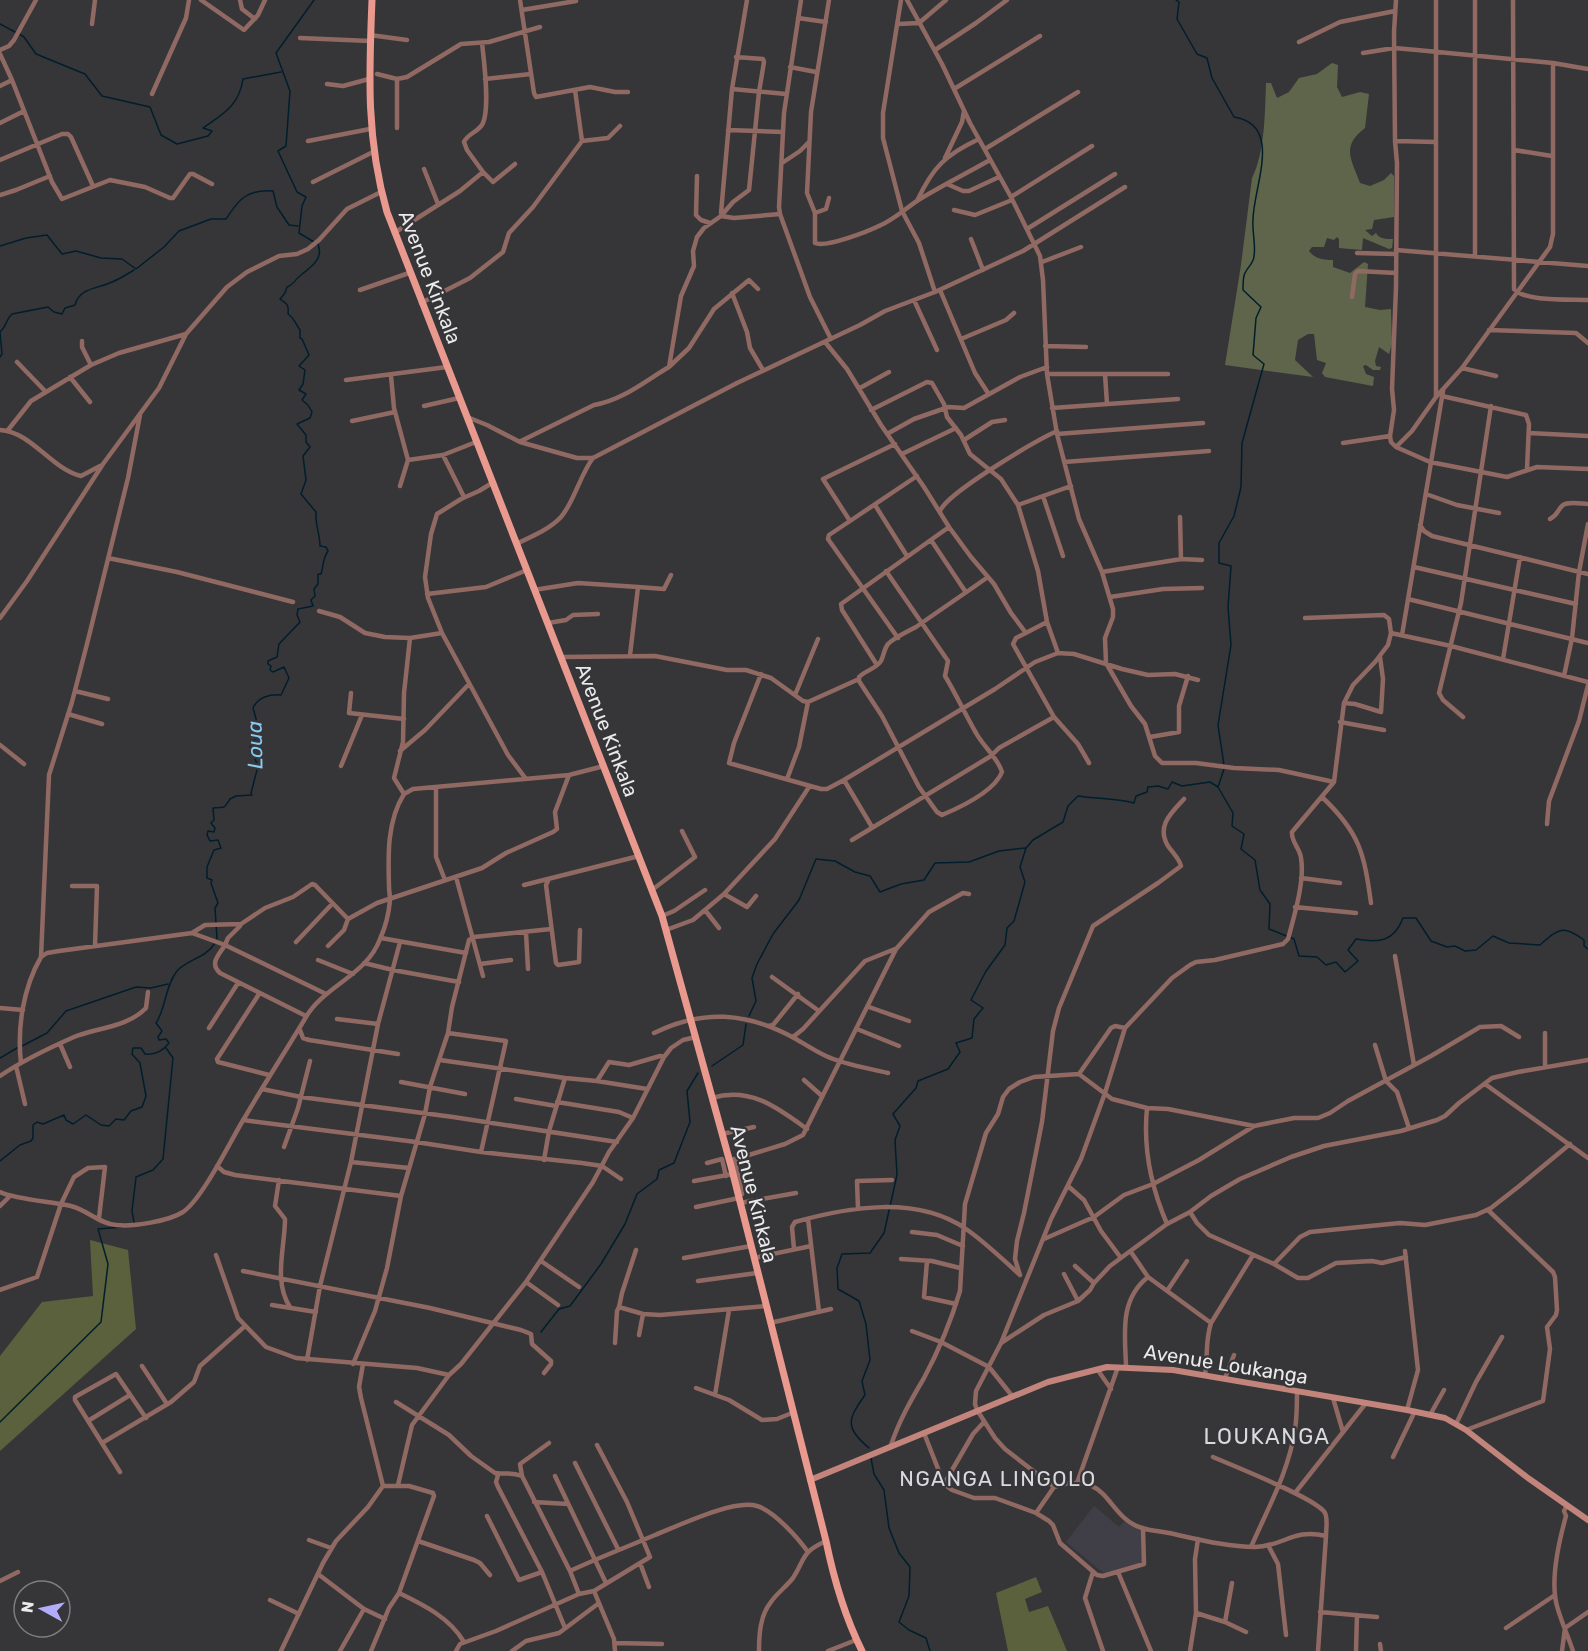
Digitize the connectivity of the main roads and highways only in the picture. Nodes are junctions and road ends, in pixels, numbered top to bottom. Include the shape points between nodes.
1 (372, 0) edge
2 (810, 1480) junction
3 (1588, 1520) edge
4 (862, 1651) edge

1 - 2 main road, Avenue Kinkala via 370,129 393,233 662,916 741,1198
2 - 3 main road, Avenue Loukanga via 1048,1382 1096,1368 1126,1366 1225,1378 1445,1418 1467,1430
2 - 4 main road, Avenue Kinkala via 842,1607

